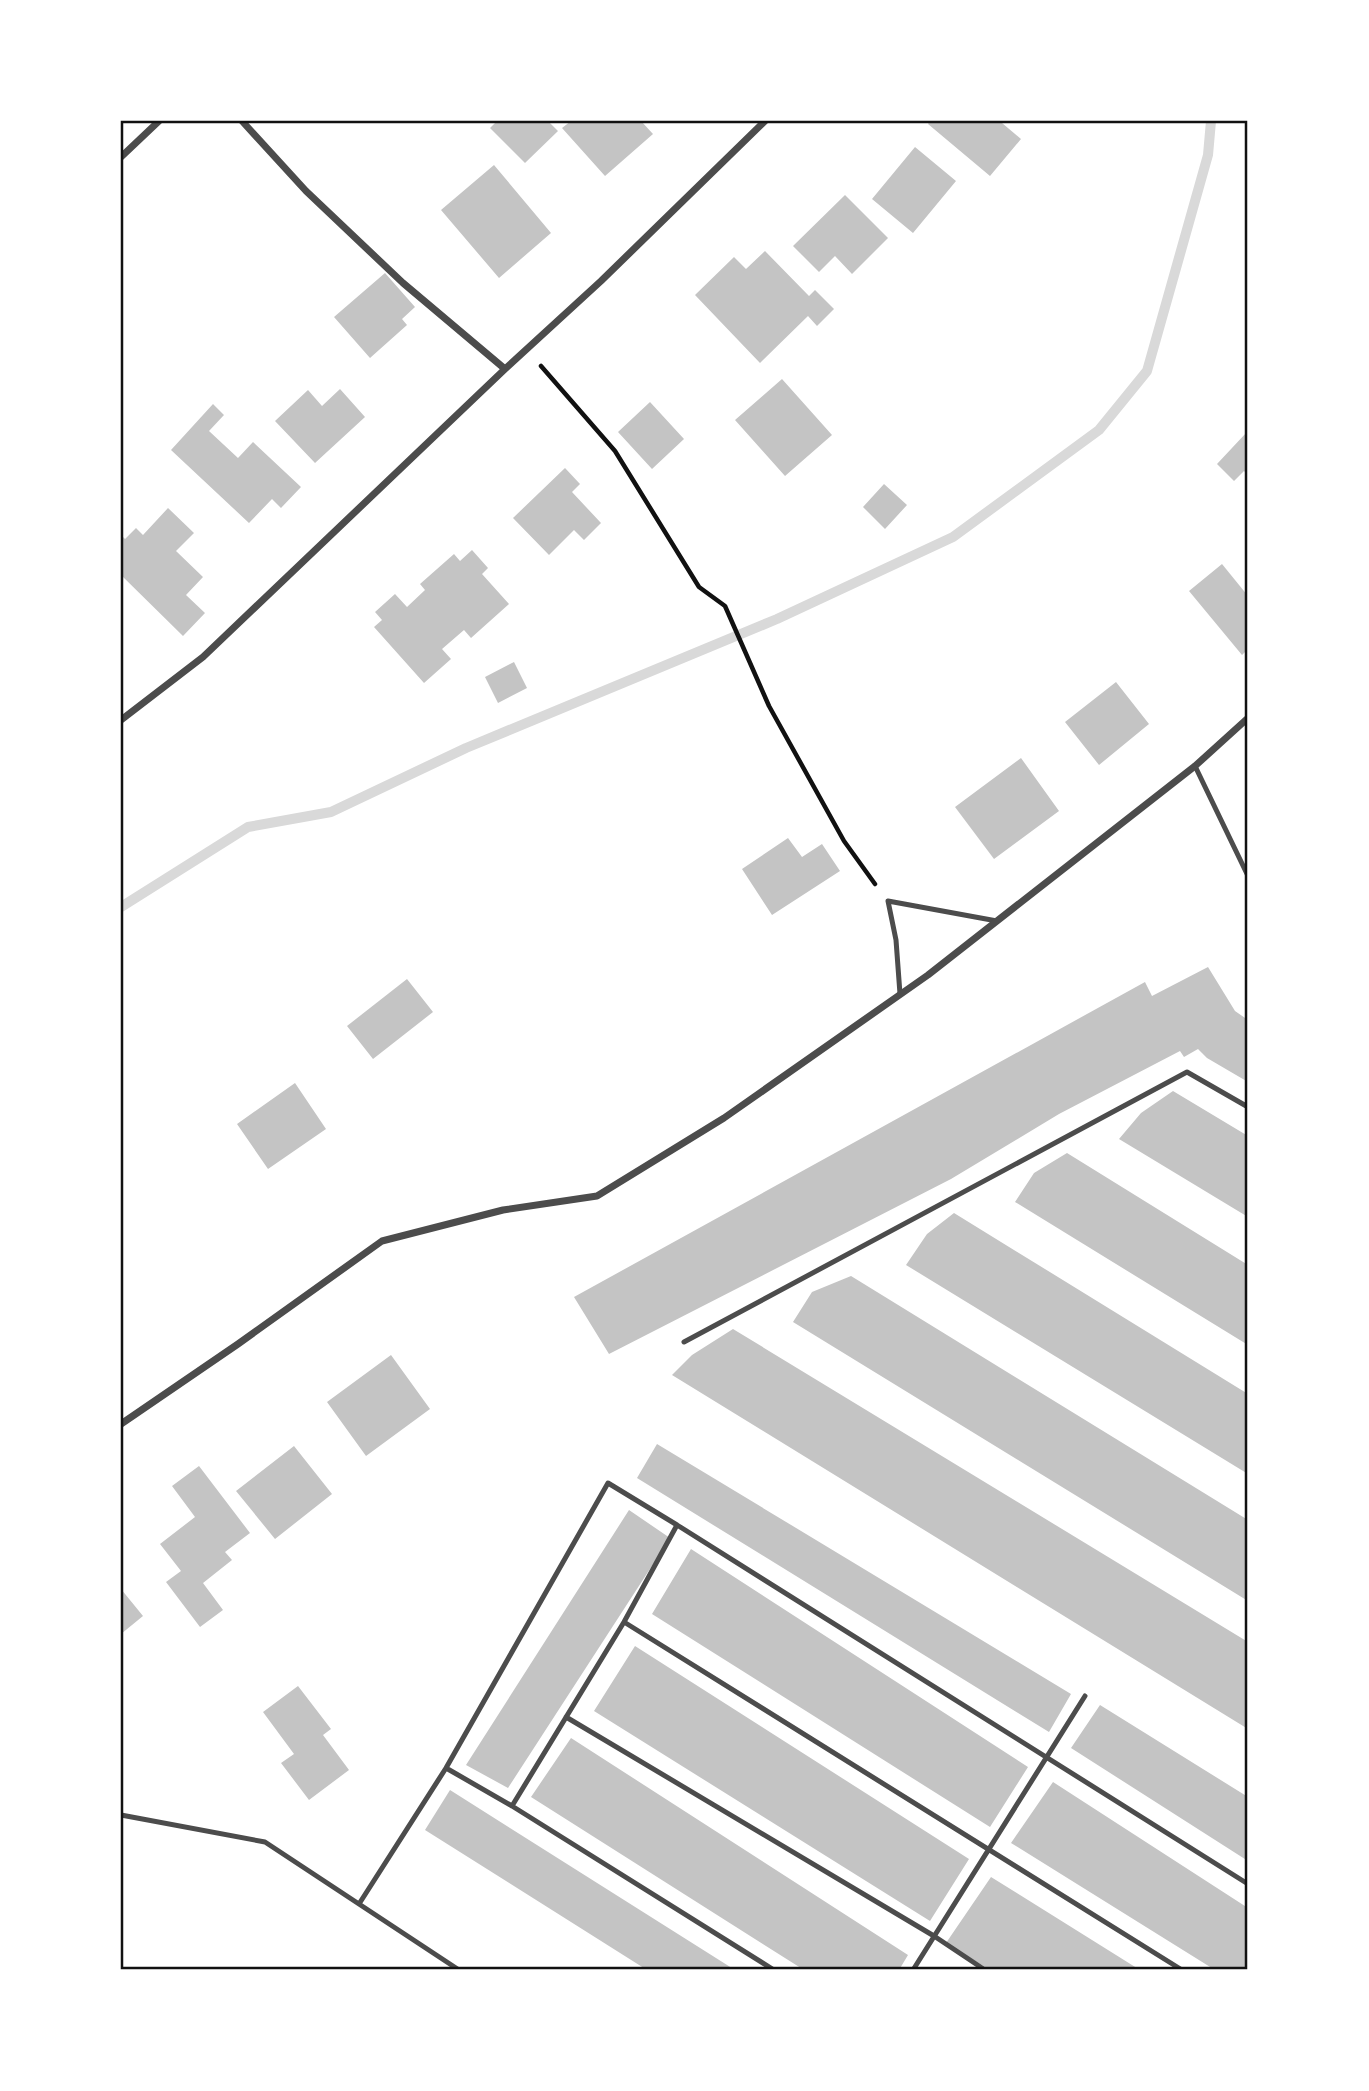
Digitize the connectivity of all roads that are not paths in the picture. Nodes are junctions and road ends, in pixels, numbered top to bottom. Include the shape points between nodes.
1 (159, 121) edge
2 (242, 121) edge
3 (765, 121) edge
4 (121, 157) edge
5 (505, 369) junction
6 (1248, 718) edge
7 (121, 720) edge
8 (1195, 766) junction
9 (1248, 876) edge
10 (997, 920) junction
11 (900, 994) junction
12 (1248, 1107) edge
13 (684, 1342) dead end
14 (121, 1424) edge
15 (677, 1525) junction
16 (624, 1622) junction
17 (1084, 1696) dead end
18 (566, 1717) junction
19 (1046, 1756) junction
20 (446, 1768) junction
21 (512, 1806) junction
22 (121, 1815) edge
23 (989, 1849) junction
24 (1248, 1884) edge
25 (359, 1904) junction
26 (934, 1936) junction
27 (459, 1970) edge
28 (774, 1970) edge
29 (913, 1970) edge
30 (985, 1970) edge
31 (1182, 1970) edge

1 - 4 street
2 - 5 street via 306,191 403,283
3 - 5 street
5 - 7 street via 203,657
6 - 8 street
8 - 9 lane
8 - 10 street
10 - 11 street
10 - 11 lane via 888,901
11 - 14 street via 724,1118 597,1196 503,1210 382,1241
12 - 13 lane via 1187,1072
15 - 16 lane
15 - 19 lane
15 - 20 lane via 608,1483
16 - 18 lane
16 - 23 lane
17 - 19 lane
18 - 21 lane
18 - 26 lane
19 - 23 lane
19 - 24 lane
20 - 21 lane
20 - 25 lane
21 - 28 lane
22 - 25 lane via 265,1842
23 - 26 lane
23 - 31 lane
25 - 27 lane
26 - 29 lane
26 - 30 lane

